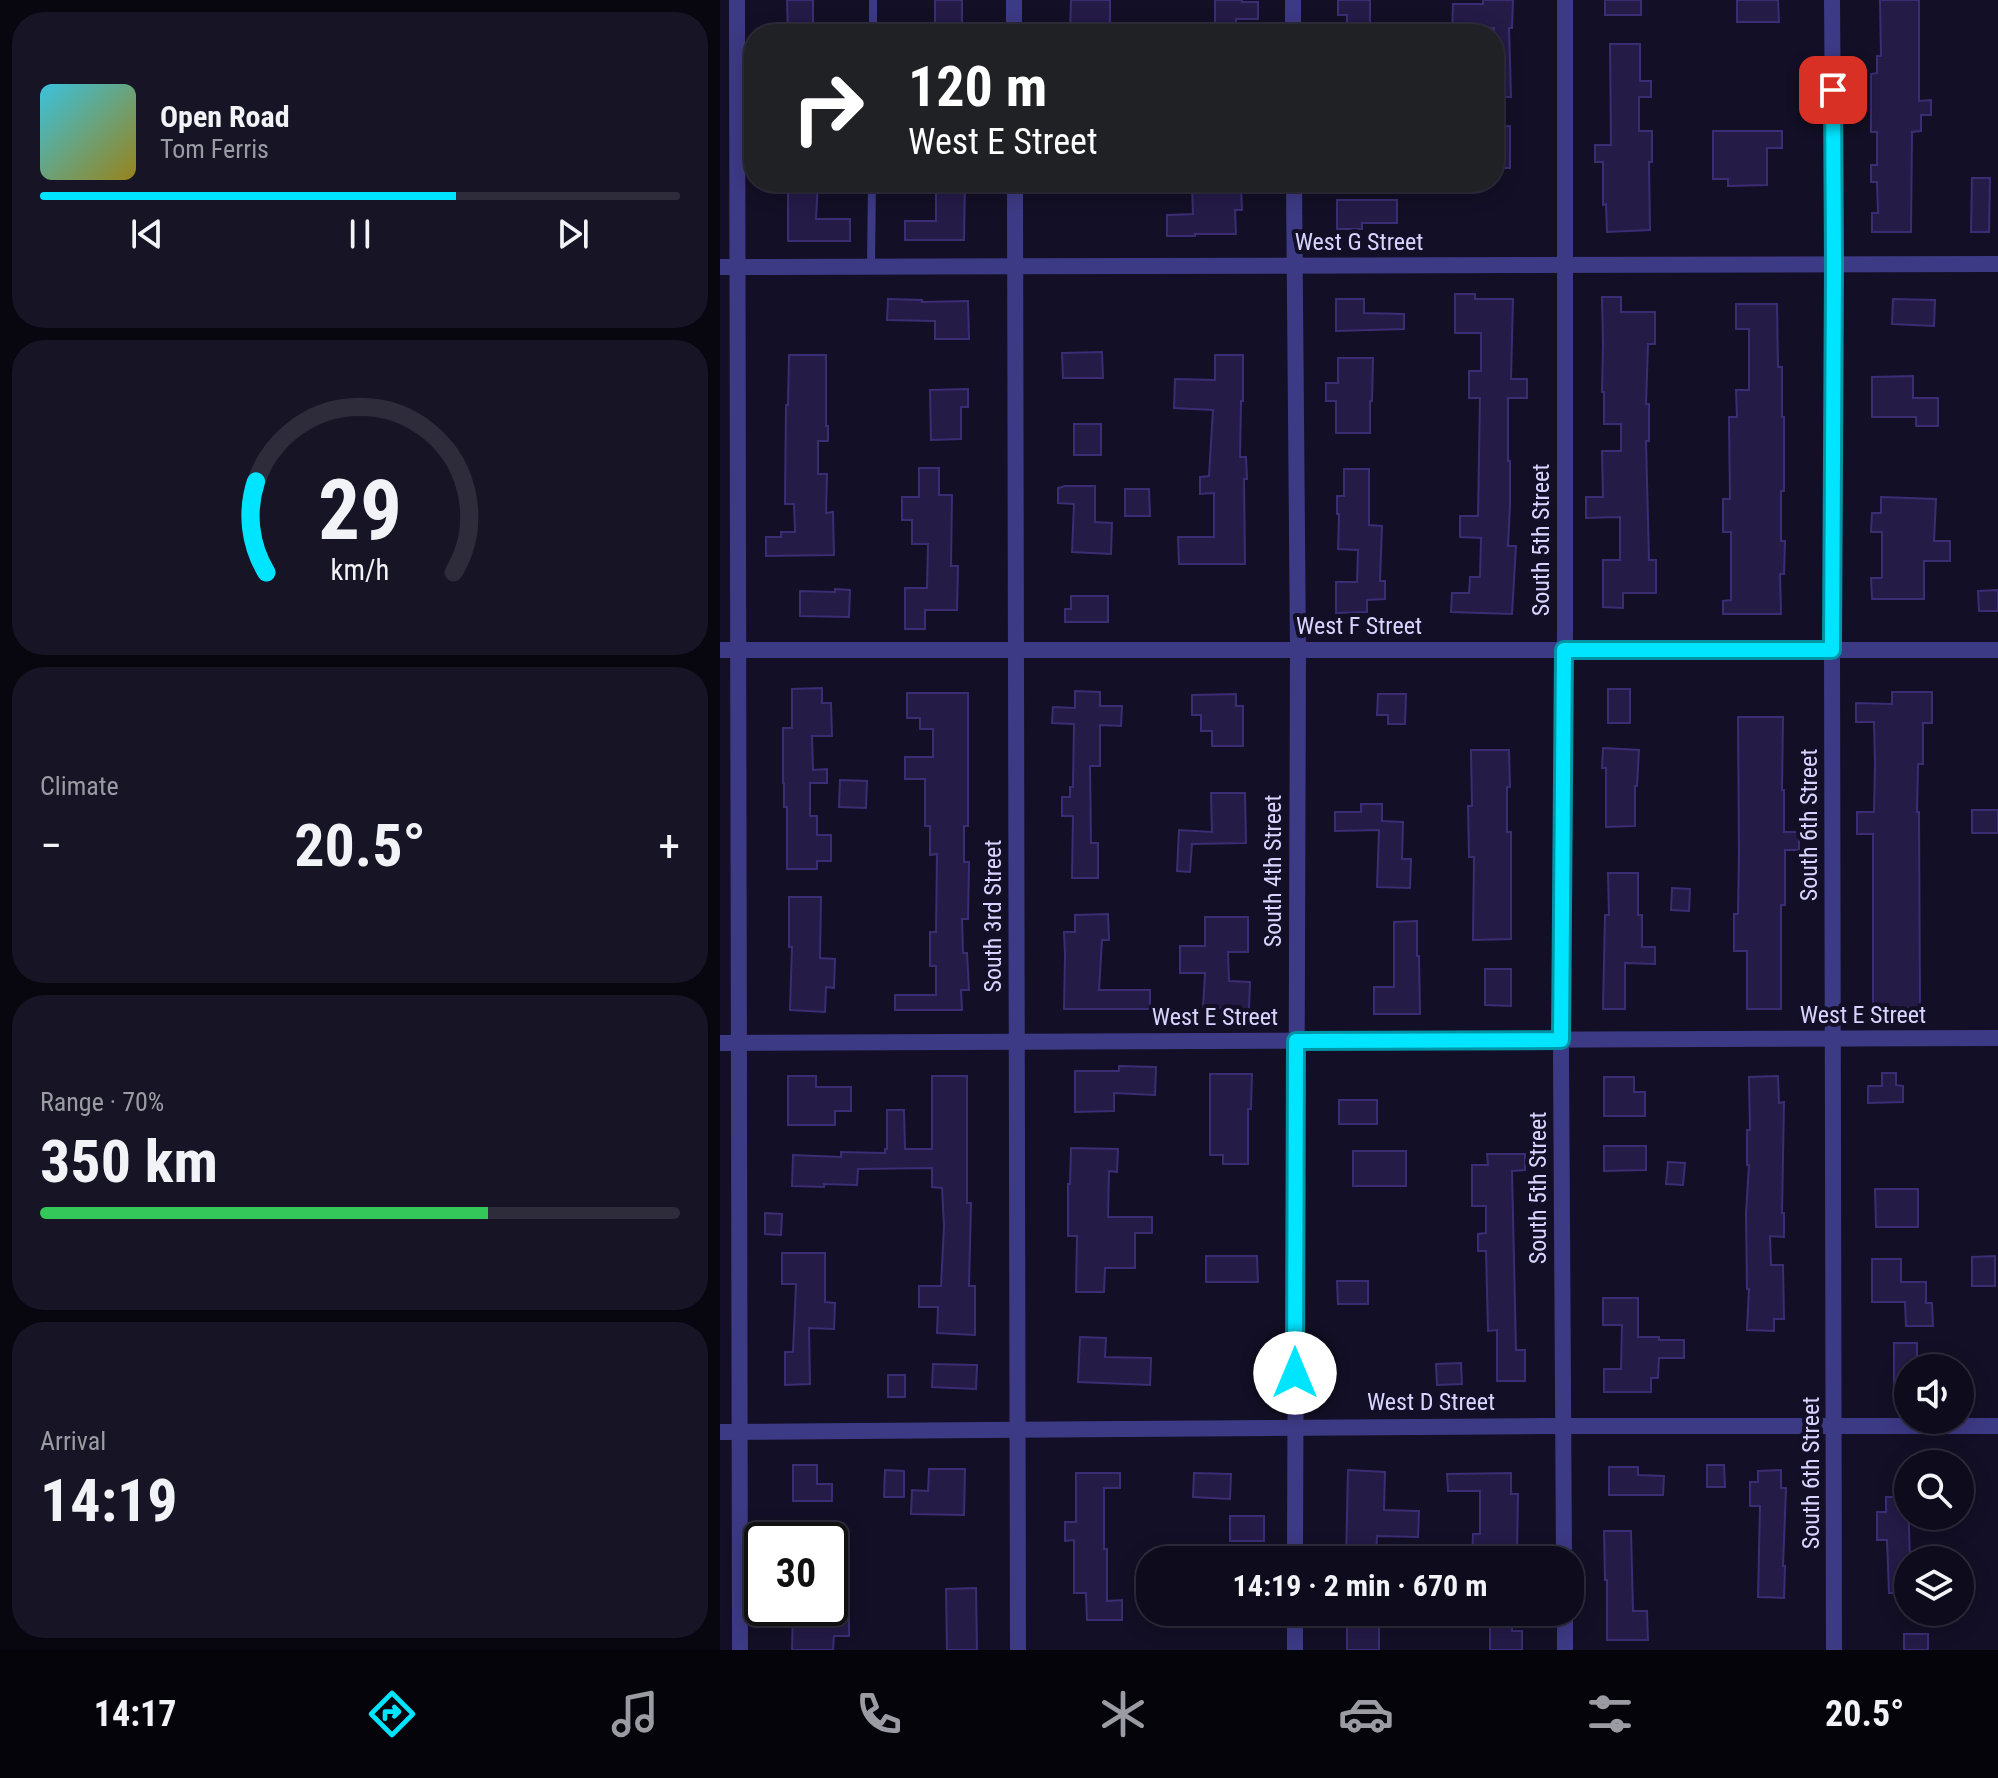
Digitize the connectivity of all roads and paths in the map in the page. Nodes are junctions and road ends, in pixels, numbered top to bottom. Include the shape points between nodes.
1 (737, 0) edge
2 (873, 0) edge
3 (1014, 0) edge
4 (1293, 0) edge
5 (1565, 0) edge
6 (1832, 0) edge
7 (873, 24) edge
8 (1014, 24) edge
9 (1293, 24) edge
10 (872, 192) edge
11 (1015, 192) edge
12 (1294, 192) edge
13 (1998, 264) edge
14 (1565, 265) junction
15 (1834, 265) junction
16 (1294, 266) junction
17 (720, 267) edge
18 (738, 267) junction
19 (871, 267) junction
20 (1016, 267) junction
21 (720, 650) edge
22 (739, 650) junction
23 (1015, 650) junction
24 (1298, 650) junction
25 (1564, 650) junction
26 (1832, 650) junction
27 (1998, 650) edge
28 (1998, 1038) edge
29 (1835, 1039) junction
30 (1561, 1040) junction
31 (1296, 1041) junction
32 (1018, 1042) junction
33 (720, 1043) edge
34 (739, 1043) junction
35 (1835, 1425) junction
36 (1564, 1426) junction
37 (1998, 1426) edge
38 (1295, 1427) junction
39 (1018, 1430) junction
40 (720, 1432) edge
41 (740, 1432) junction
42 (1295, 1546) edge
43 (1564, 1546) edge
44 (1295, 1626) edge
45 (1565, 1626) edge
46 (740, 1650) edge
47 (1018, 1650) edge
48 (1295, 1650) edge
49 (1565, 1650) edge
50 (1834, 1650) edge

1 - 18 street
2 - 7 lane
3 - 8 street
4 - 9 street
5 - 14 street, South 5th Street
6 - 15 street, South 6th Street
10 - 19 lane
11 - 20 street, South 3rd Street
12 - 16 street, South 4th Street
13 - 15 street, West G Street
14 - 15 street, West G Street
14 - 16 street, West G Street
14 - 25 street, South 5th Street
15 - 26 street, South 6th Street
16 - 20 street, West G Street
16 - 24 street, South 4th Street
17 - 18 street, West G Street
18 - 19 street, West G Street
18 - 22 street
19 - 20 street, West G Street
20 - 23 street, South 3rd Street
21 - 22 street, West F Street
22 - 23 street, West F Street
22 - 34 street
23 - 24 street, West F Street
23 - 32 street, South 3rd Street
24 - 25 street, West F Street
24 - 31 street, South 4th Street
25 - 26 street, West F Street
25 - 30 street, South 5th Street
26 - 27 street, West F Street
26 - 29 street, South 6th Street
28 - 29 street, West E Street
29 - 30 street, West E Street
29 - 35 street, South 6th Street
30 - 31 street, West E Street
30 - 36 street, South 5th Street
31 - 32 street, West E Street
31 - 38 street, South 4th Street
32 - 34 street, West E Street
32 - 39 street, South 3rd Street
33 - 34 street, West E Street
34 - 41 street
35 - 36 street, West D Street
35 - 37 street, West D Street
35 - 50 street, South 6th Street
36 - 38 street, West D Street
36 - 43 street, South 5th Street
38 - 39 street, West D Street
38 - 42 street, South 4th Street
39 - 41 street, West D Street
39 - 47 street, South 3rd Street
40 - 41 street, West D Street
41 - 46 street
44 - 48 street
45 - 49 street

